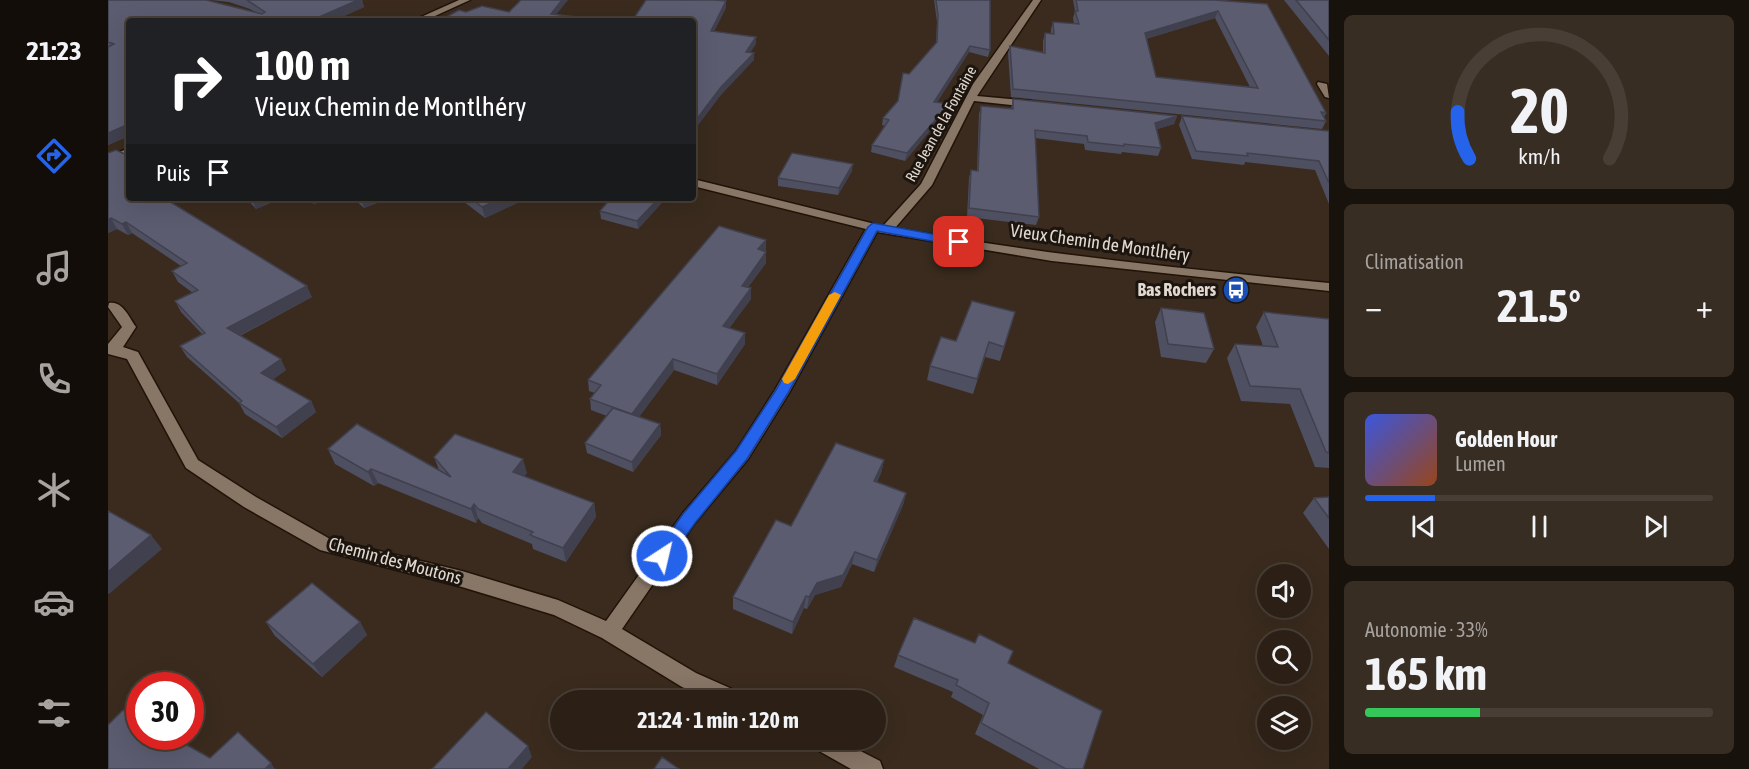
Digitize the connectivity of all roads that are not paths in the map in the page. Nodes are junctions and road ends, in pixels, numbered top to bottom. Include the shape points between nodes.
1 (466, 0) edge
2 (1037, 0) edge
3 (423, 18) edge
4 (1322, 84) dead end
5 (1329, 95) edge
6 (971, 98) junction
7 (1043, 105) edge
8 (126, 152) edge
9 (108, 161) edge
10 (696, 183) edge
11 (880, 228) junction
12 (1329, 287) edge
13 (114, 306) dead end
14 (111, 349) edge
15 (609, 632) junction
16 (712, 690) edge
17 (837, 750) edge
18 (872, 769) edge

1 - 3 street
2 - 6 street, Rue Jean de la Fontaine
4 - 5 street
6 - 7 street
6 - 11 street, Rue Jean de la Fontaine via 926,185 908,208
8 - 9 street
10 - 11 street, Vieux Chemin de Montlhéry
11 - 12 street, Vieux Chemin de Montlhéry via 1193,274
11 - 15 street, Rue Jean de la Fontaine via 742,455 689,518
13 - 14 street, Chemin des Moutons via 129,327
14 - 15 street, Chemin des Moutons via 133,356 192,464 326,545 558,608
15 - 16 street, Chemin des Moutons
17 - 18 street

